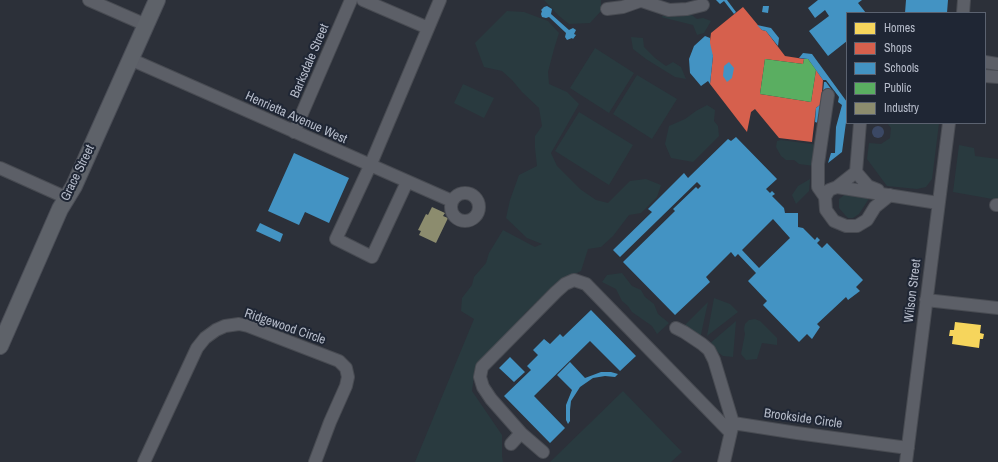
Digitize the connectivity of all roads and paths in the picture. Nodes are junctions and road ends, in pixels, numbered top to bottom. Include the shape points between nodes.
1 (88, 0) edge
2 (157, 0) edge
3 (351, 0) edge
4 (363, 0) edge
5 (440, 0) edge
6 (640, 0) edge
7 (964, 0) edge
8 (703, 5) dead end
9 (607, 9) dead end
10 (963, 12) edge
11 (146, 25) junction
12 (428, 28) junction
13 (130, 59) junction
14 (986, 62) edge
15 (998, 64) edge
16 (986, 76) edge
17 (998, 77) edge
18 (828, 95) dead end
19 (860, 124) edge
20 (949, 124) edge
21 (294, 132) junction
22 (370, 166) junction
23 (0, 168) edge
24 (856, 172) junction
25 (407, 182) junction
26 (837, 187) junction
27 (890, 196) junction
28 (825, 197) junction
29 (67, 198) junction
30 (452, 201) dead end
31 (938, 204) junction
32 (926, 300) junction
33 (998, 308) edge
34 (676, 328) dead end
35 (0, 346) edge
36 (732, 427) junction
37 (521, 433) junction
38 (511, 444) dead end
39 (908, 448) junction
40 (543, 452) dead end
41 (723, 461) edge
42 (144, 462) edge
43 (315, 462) edge
44 (906, 462) edge

1 - 11 street
2 - 11 main road, Grace Street
3 - 21 street, Barksdale Street
4 - 12 street
5 - 12 street
6 - 8 street via 669,10
6 - 9 street via 622,7
7 - 10 street
11 - 13 main road, Grace Street
12 - 22 street
13 - 21 street, Henrietta Avenue West
13 - 29 main road, Grace Street
14 - 15 street
16 - 17 street
18 - 28 street via 818,164 818,186
19 - 24 street
20 - 31 street, Wilson Street
21 - 22 street, Henrietta Avenue West
22 - 25 street, Henrietta Avenue West
22 - 25 street via 336,239 372,256
23 - 29 street
24 - 26 street
24 - 27 street via 868,186
25 - 30 street, Henrietta Avenue West
26 - 27 street
26 - 28 street via 829,190
27 - 28 street via 875,207 867,220 857,226 846,226 834,221 826,210
27 - 31 street
29 - 35 main road, Grace Street
31 - 32 street, Wilson Street
32 - 33 street
32 - 39 street, Wilson Street
34 - 36 street via 709,350
36 - 37 street via 586,284 574,280 556,292 482,367 480,377 483,387
36 - 39 street, Brookside Circle
36 - 41 street
37 - 38 street
37 - 40 street
39 - 44 street, Wilson Street
42 - 43 street, Ridgewood Circle via 197,348 216,330 238,324 339,361 346,368 346,386

